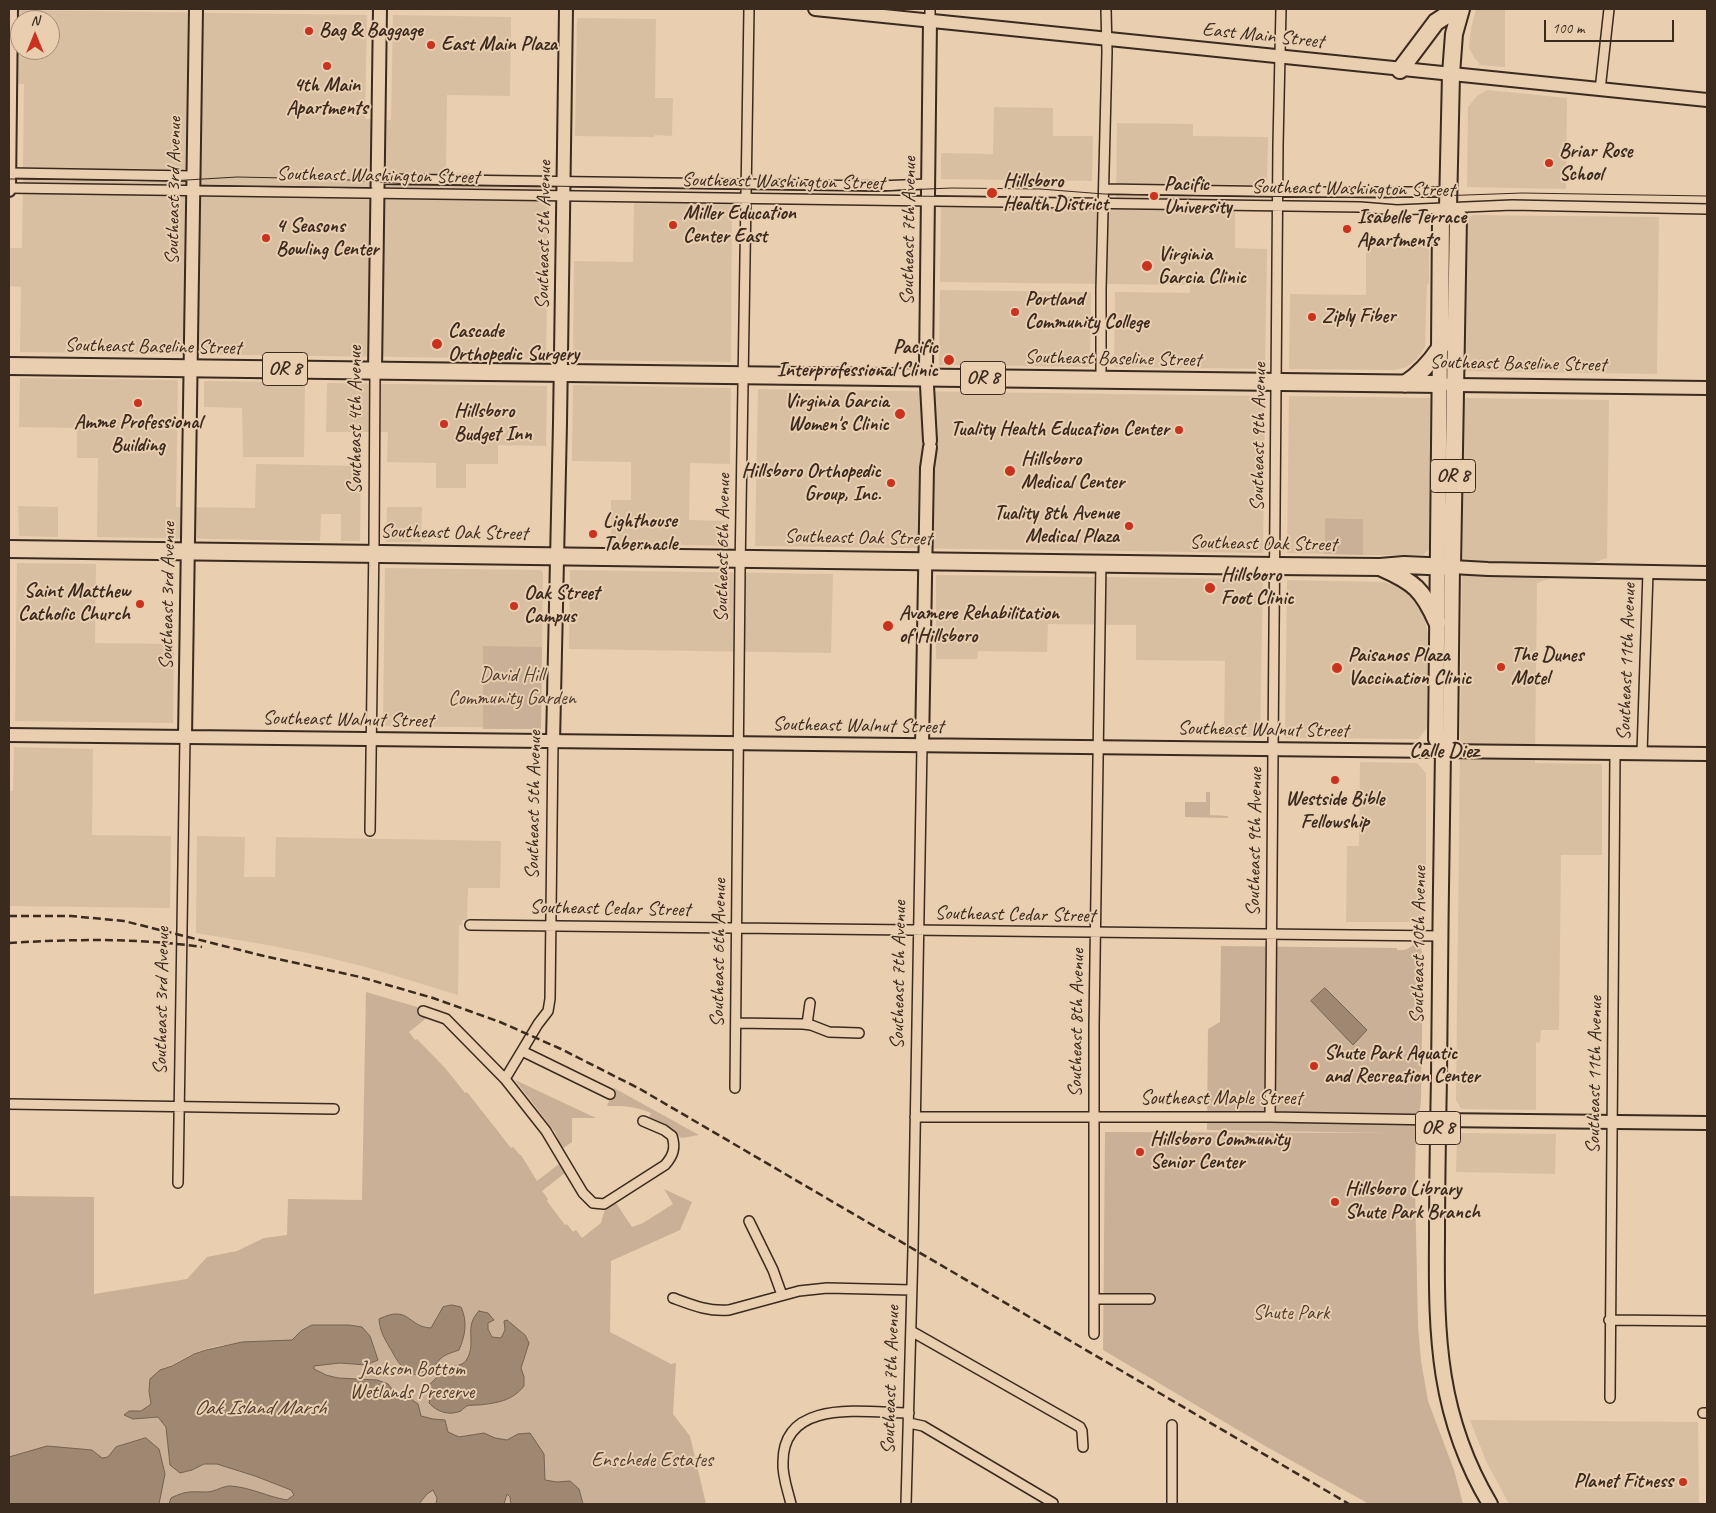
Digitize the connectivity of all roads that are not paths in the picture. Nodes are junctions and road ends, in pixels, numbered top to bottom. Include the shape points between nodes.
1 (12, 9) edge
2 (196, 9) edge
3 (380, 9) edge
4 (566, 9) edge
5 (749, 9) edge
6 (815, 9) edge
7 (1106, 9) edge
8 (1281, 9) edge
9 (1456, 9) edge
10 (1460, 9) edge
11 (1609, 9) edge
12 (930, 14) edge
13 (1106, 39) junction
14 (1280, 57) junction
15 (1400, 70) junction
16 (1451, 74) junction
17 (1600, 90) junction
18 (1707, 100) edge
19 (9, 173) edge
20 (193, 176) junction
21 (378, 179) junction
22 (564, 181) junction
23 (745, 184) junction
24 (928, 184) junction
25 (9, 189) edge
26 (1104, 189) junction
27 (193, 190) junction
28 (1279, 192) junction
29 (1448, 192) junction
30 (377, 193) junction
31 (563, 196) junction
32 (746, 198) junction
33 (928, 202) junction
34 (1104, 204) junction
35 (1279, 206) junction
36 (1448, 208) junction
37 (1707, 209) edge
38 (1440, 348) junction
39 (9, 366) edge
40 (190, 368) junction
41 (375, 371) junction
42 (561, 373) junction
43 (743, 376) junction
44 (927, 378) junction
45 (1101, 380) junction
46 (1277, 382) junction
47 (1405, 384) junction
48 (1448, 384) junction
49 (1707, 388) edge
50 (9, 549) edge
51 (188, 551) junction
52 (374, 554) junction
53 (557, 556) junction
54 (740, 558) junction
55 (926, 561) junction
56 (1101, 562) junction
57 (1275, 566) junction
58 (1445, 566) junction
59 (1380, 567) junction
60 (1648, 572) junction
61 (1707, 573) edge
62 (1437, 622) junction
63 (9, 735) edge
64 (185, 737) junction
65 (371, 739) junction
66 (553, 742) junction
67 (739, 743) junction
68 (922, 745) junction
69 (1098, 747) junction
70 (1273, 749) junction
71 (1443, 751) junction
72 (1615, 753) junction
73 (1642, 753) junction
74 (1707, 754) edge
75 (370, 831) dead end
76 (470, 925) dead end
77 (551, 926) junction
78 (737, 928) junction
79 (919, 931) junction
80 (1096, 933) junction
81 (1271, 935) junction
82 (1441, 936) junction
83 (810, 1003) dead end
84 (424, 1011) dead end
85 (736, 1023) junction
86 (806, 1024) junction
87 (859, 1033) dead end
88 (522, 1052) junction
89 (505, 1079) junction
90 (734, 1088) dead end
91 (610, 1094) dead end
92 (9, 1104) edge
93 (179, 1106) junction
94 (334, 1109) dead end
95 (915, 1117) junction
96 (1094, 1117) junction
97 (1270, 1117) junction
98 (1438, 1120) junction
99 (643, 1121) dead end
100 (1612, 1122) junction
101 (1707, 1123) edge
102 (178, 1183) dead end
103 (749, 1221) dead end
104 (912, 1290) junction
105 (782, 1295) junction
106 (673, 1298) dead end
107 (1094, 1299) junction
108 (1150, 1299) dead end
109 (1609, 1320) junction
110 (1707, 1321) edge
111 (911, 1331) junction
112 (1094, 1334) dead end
113 (1610, 1398) dead end
114 (909, 1413) junction
115 (909, 1423) junction
116 (1172, 1425) dead end
117 (1083, 1447) dead end
118 (1053, 1503) edge
119 (791, 1504) edge
120 (906, 1504) edge
121 (1172, 1504) edge
122 (1490, 1504) edge

1 - 19 street
2 - 20 street, Southeast 3rd Avenue
3 - 21 street, Southeast 4th Avenue
4 - 22 street, Southeast 5th Avenue
5 - 23 street, Southeast 6th Avenue
6 - 12 street, East Main Street
7 - 13 street
8 - 14 street, Southeast 9th Avenue
9 - 15 highway via 1436,22
10 - 16 highway, Southeast 10th Avenue via 1454,34
11 - 17 street
12 - 13 street, East Main Street
12 - 24 street, Southeast 7th Avenue
13 - 14 street, East Main Street
13 - 26 street
14 - 15 street, East Main Street
14 - 28 street, Southeast 9th Avenue
15 - 16 street, East Main Street
16 - 17 street, East Main Street
16 - 29 highway, Southeast 10th Avenue
17 - 18 street, East Main Street
19 - 20 street
19 - 25 street
20 - 27 street, Southeast 3rd Avenue
21 - 22 street, Southeast Washington Street
21 - 30 street, Southeast 4th Avenue
22 - 23 street, Southeast Washington Street
22 - 31 street, Southeast 5th Avenue
23 - 24 street, Southeast Washington Street
23 - 32 street, Southeast 6th Avenue
24 - 33 street, Southeast 7th Avenue
25 - 27 street, Southeast Washington Street
26 - 28 street, Southeast Washington Street
26 - 34 street
27 - 30 street, Southeast Washington Street
27 - 40 street, Southeast 3rd Avenue
28 - 29 street, Southeast Washington Street
28 - 35 street, Southeast 9th Avenue
29 - 36 highway, Southeast 10th Avenue
30 - 31 street, Southeast Washington Street
30 - 41 street, Southeast 4th Avenue
31 - 32 street, Southeast Washington Street
31 - 42 street, Southeast 5th Avenue
32 - 33 street, Southeast Washington Street
32 - 43 street, Southeast 6th Avenue
33 - 34 street, Southeast Washington Street
33 - 44 street, Southeast 7th Avenue
34 - 35 street, Southeast Washington Street
34 - 45 street
35 - 36 street, Southeast Washington Street via 1398,210
35 - 46 street, Southeast 9th Avenue
36 - 37 street, Southeast Washington Street via 1512,205
36 - 38 highway, Southeast 10th Avenue via 1441,217
36 - 48 highway, Southeast 10th Avenue via 1458,216
38 - 47 highway via 1426,368
38 - 48 main road, Southeast 10th Avenue
39 - 40 highway, Southeast Baseline Street / OR 8
40 - 41 highway, Southeast Baseline Street / OR 8
40 - 51 street, Southeast 3rd Avenue
41 - 42 highway, Southeast Baseline Street / OR 8
41 - 52 street, Southeast 4th Avenue
42 - 43 highway, Southeast Baseline Street / OR 8
42 - 53 street, Southeast 5th Avenue
43 - 44 highway, Southeast Baseline Street / OR 8
43 - 54 street, Southeast 6th Avenue
44 - 45 highway, Southeast Baseline Street / OR 8
44 - 55 street, Southeast 7th Avenue via 930,444 926,468
45 - 46 highway, Southeast Baseline Street / OR 8
46 - 47 highway, Southeast Baseline Street / OR 8
46 - 57 street, Southeast 9th Avenue
47 - 48 highway, Southeast Baseline Street / OR 8
48 - 49 street, Southeast Baseline Street
48 - 58 highway, Southeast 10th Avenue / OR 8
50 - 51 highway, Southeast Oak Street / OR 8
51 - 52 highway, Southeast Oak Street / OR 8
51 - 64 street, Southeast 3rd Avenue
52 - 53 highway, Southeast Oak Street / OR 8
52 - 65 street, Southeast 4th Avenue
53 - 54 highway, Southeast Oak Street / OR 8
53 - 66 street, Southeast 5th Avenue
54 - 55 highway, Southeast Oak Street / OR 8
54 - 67 street, Southeast 6th Avenue
55 - 56 highway, Southeast Oak Street / OR 8
55 - 68 street, Southeast 7th Avenue
56 - 57 highway, Southeast Oak Street / OR 8
56 - 69 street, Southeast 8th Avenue
57 - 59 highway, Southeast Oak Street / OR 8
57 - 70 street, Southeast 9th Avenue
58 - 59 highway, Southeast Oak Street
58 - 60 street, Southeast Oak Street via 1488,570
58 - 62 main road, Southeast 10th Avenue / OR 8
58 - 71 main road, Southeast 10th Avenue / OR 8 via 1450,740
59 - 62 highway, OR 8 via 1413,584 1428,602
60 - 61 street, Southeast Oak Street
60 - 73 street, Southeast 11th Avenue
62 - 71 main road, Southeast 10th Avenue / OR 8 via 1436,739
63 - 64 street, Southeast Walnut Street
64 - 65 street, Southeast Walnut Street
64 - 93 street, Southeast 3rd Avenue
65 - 66 street, Southeast Walnut Street
65 - 75 street, Southeast 4th Avenue
66 - 67 street, Southeast Walnut Street
66 - 77 street, Southeast 5th Avenue
67 - 68 street, Southeast Walnut Street
67 - 78 street, Southeast 6th Avenue
68 - 69 street, Southeast Walnut Street
68 - 79 street, Southeast 7th Avenue
69 - 70 street, Southeast Walnut Street
69 - 80 street, Southeast 8th Avenue
70 - 71 street, Southeast Walnut Street
70 - 81 street, Southeast 9th Avenue
71 - 72 street, Southeast Walnut Street
71 - 82 main road, Southeast 10th Avenue / OR 8
72 - 73 street, Southeast Walnut Street
72 - 100 street, Southeast 11th Avenue
73 - 74 street, Southeast Walnut Street
76 - 77 street, Southeast Cedar Street
77 - 78 street, Southeast Cedar Street
77 - 88 street, Southeast 5th Avenue via 548,1011
78 - 79 street, Southeast Cedar Street
78 - 85 street, Southeast 6th Avenue
79 - 80 street, Southeast Cedar Street
79 - 95 street, Southeast 7th Avenue
80 - 81 street, Southeast Cedar Street
80 - 96 street, Southeast 8th Avenue
81 - 82 street, Southeast Cedar Street
81 - 97 street, Southeast 9th Avenue
82 - 98 main road, Southeast 10th Avenue / OR 8
83 - 86 street
84 - 89 street via 446,1019
85 - 86 street
85 - 90 street, Southeast 6th Avenue
86 - 87 street via 833,1033
88 - 89 street, Southeast 5th Avenue
88 - 91 street
89 - 99 street via 546,1131 593,1203 604,1204 671,1159 674,1153 672,1136
92 - 93 street
93 - 94 street
93 - 102 street, Southeast 3rd Avenue
95 - 96 street, Southeast Maple Street
95 - 104 street, Southeast 7th Avenue
96 - 97 street, Southeast Maple Street
96 - 107 street, Southeast 8th Avenue
97 - 98 street, Southeast Maple Street
98 - 100 street, Southeast Maple Street
98 - 122 main road, Southeast 10th Avenue / OR 8 via 1437,1320 1442,1372 1452,1417 1469,1464
100 - 101 street, Southeast Maple Street
100 - 109 street, Southeast 11th Avenue
103 - 105 street via 774,1270
104 - 105 street via 827,1288
104 - 111 street, Southeast 7th Avenue
105 - 106 street via 719,1311
107 - 108 street
107 - 112 street, Southeast 8th Avenue
109 - 110 street
109 - 113 street, Southeast 11th Avenue
111 - 114 street, Southeast 7th Avenue
111 - 117 street via 1080,1427
114 - 115 street, Southeast 7th Avenue
114 - 119 street via 831,1412 815,1415 799,1424 788,1441 782,1462
115 - 118 street via 923,1426
115 - 120 street, Southeast 7th Avenue
116 - 121 street

